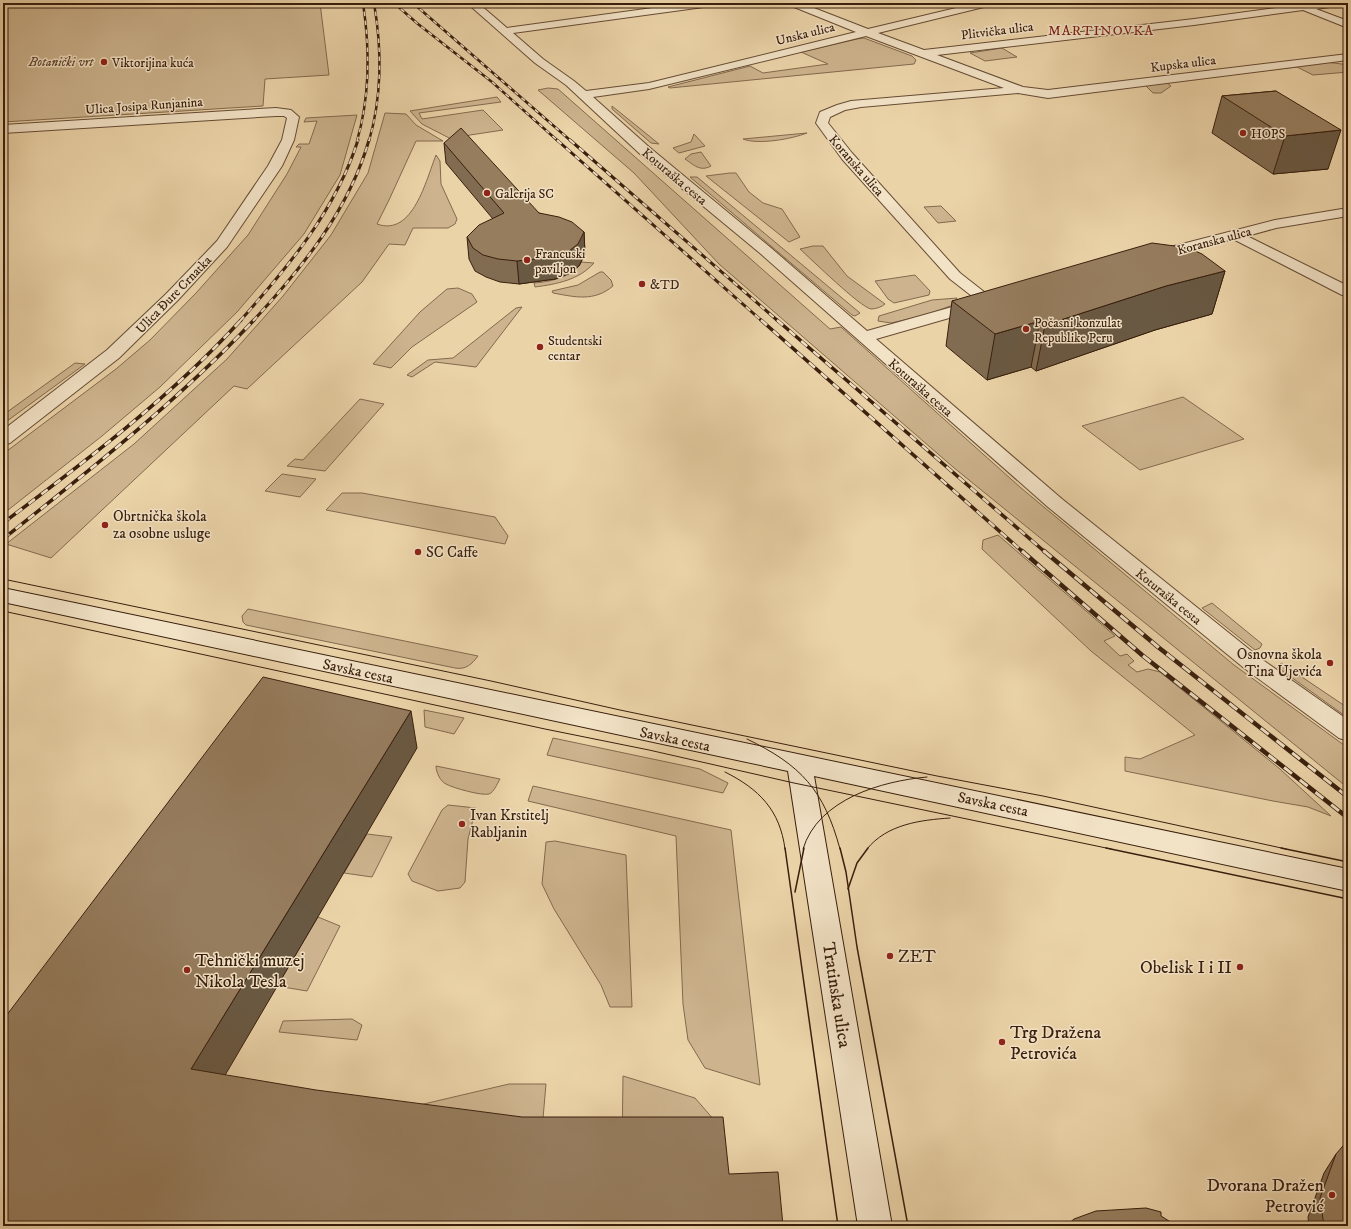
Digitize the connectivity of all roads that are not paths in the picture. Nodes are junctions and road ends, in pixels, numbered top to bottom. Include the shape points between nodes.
1 (472, 3) edge
2 (711, 3) edge
3 (792, 3) edge
4 (989, 3) edge
5 (1336, 3) edge
6 (1303, 7) junction
7 (1348, 25) edge
8 (504, 30) junction
9 (865, 32) junction
10 (923, 53) junction
11 (1348, 57) edge
12 (629, 89) junction
13 (1021, 90) junction
14 (584, 95) junction
15 (599, 109) junction
16 (287, 113) joint
17 (3, 129) edge
18 (1348, 212) edge
19 (1234, 235) junction
20 (1140, 260) edge
21 (1348, 292) edge
22 (1005, 298) edge
23 (989, 302) junction
24 (864, 337) junction
25 (3, 439) edge
26 (3, 595) edge
27 (1348, 732) edge
28 (799, 764) junction
29 (1348, 880) edge
30 (875, 1226) edge

1 - 8 street, Koturaška cesta
2 - 8 street
3 - 9 street
4 - 9 street, Unska ulica
5 - 6 street, Plitvička ulica
6 - 7 street
6 - 10 street, Plitvička ulica
8 - 14 street, Koturaška cesta
9 - 10 street
9 - 12 street, Unska ulica
10 - 13 street
11 - 13 street, Kupska ulica via 1048,94
12 - 14 street, Unska ulica
12 - 15 street, Unska ulica
13 - 23 street, Koranska ulica via 850,106 831,110 824,115 822,123 847,156 955,276
14 - 15 street, Koturaška cesta
15 - 24 street, Koturaška cesta
16 - 17 street, Ulica Josipa Runjanina
16 - 25 street, Ulica Đure Crnatka via 292,115 293,121 288,140 275,166 222,244 113,354
18 - 19 street, Koranska ulica via 1276,224
19 - 20 street, Koranska ulica
19 - 21 street
22 - 23 street
23 - 24 street
24 - 27 street, Koturaška cesta via 1050,498 1175,601 1279,683
26 - 28 street, Savska cesta
28 - 29 street, Savska cesta
28 - 30 street, Tratinska ulica

